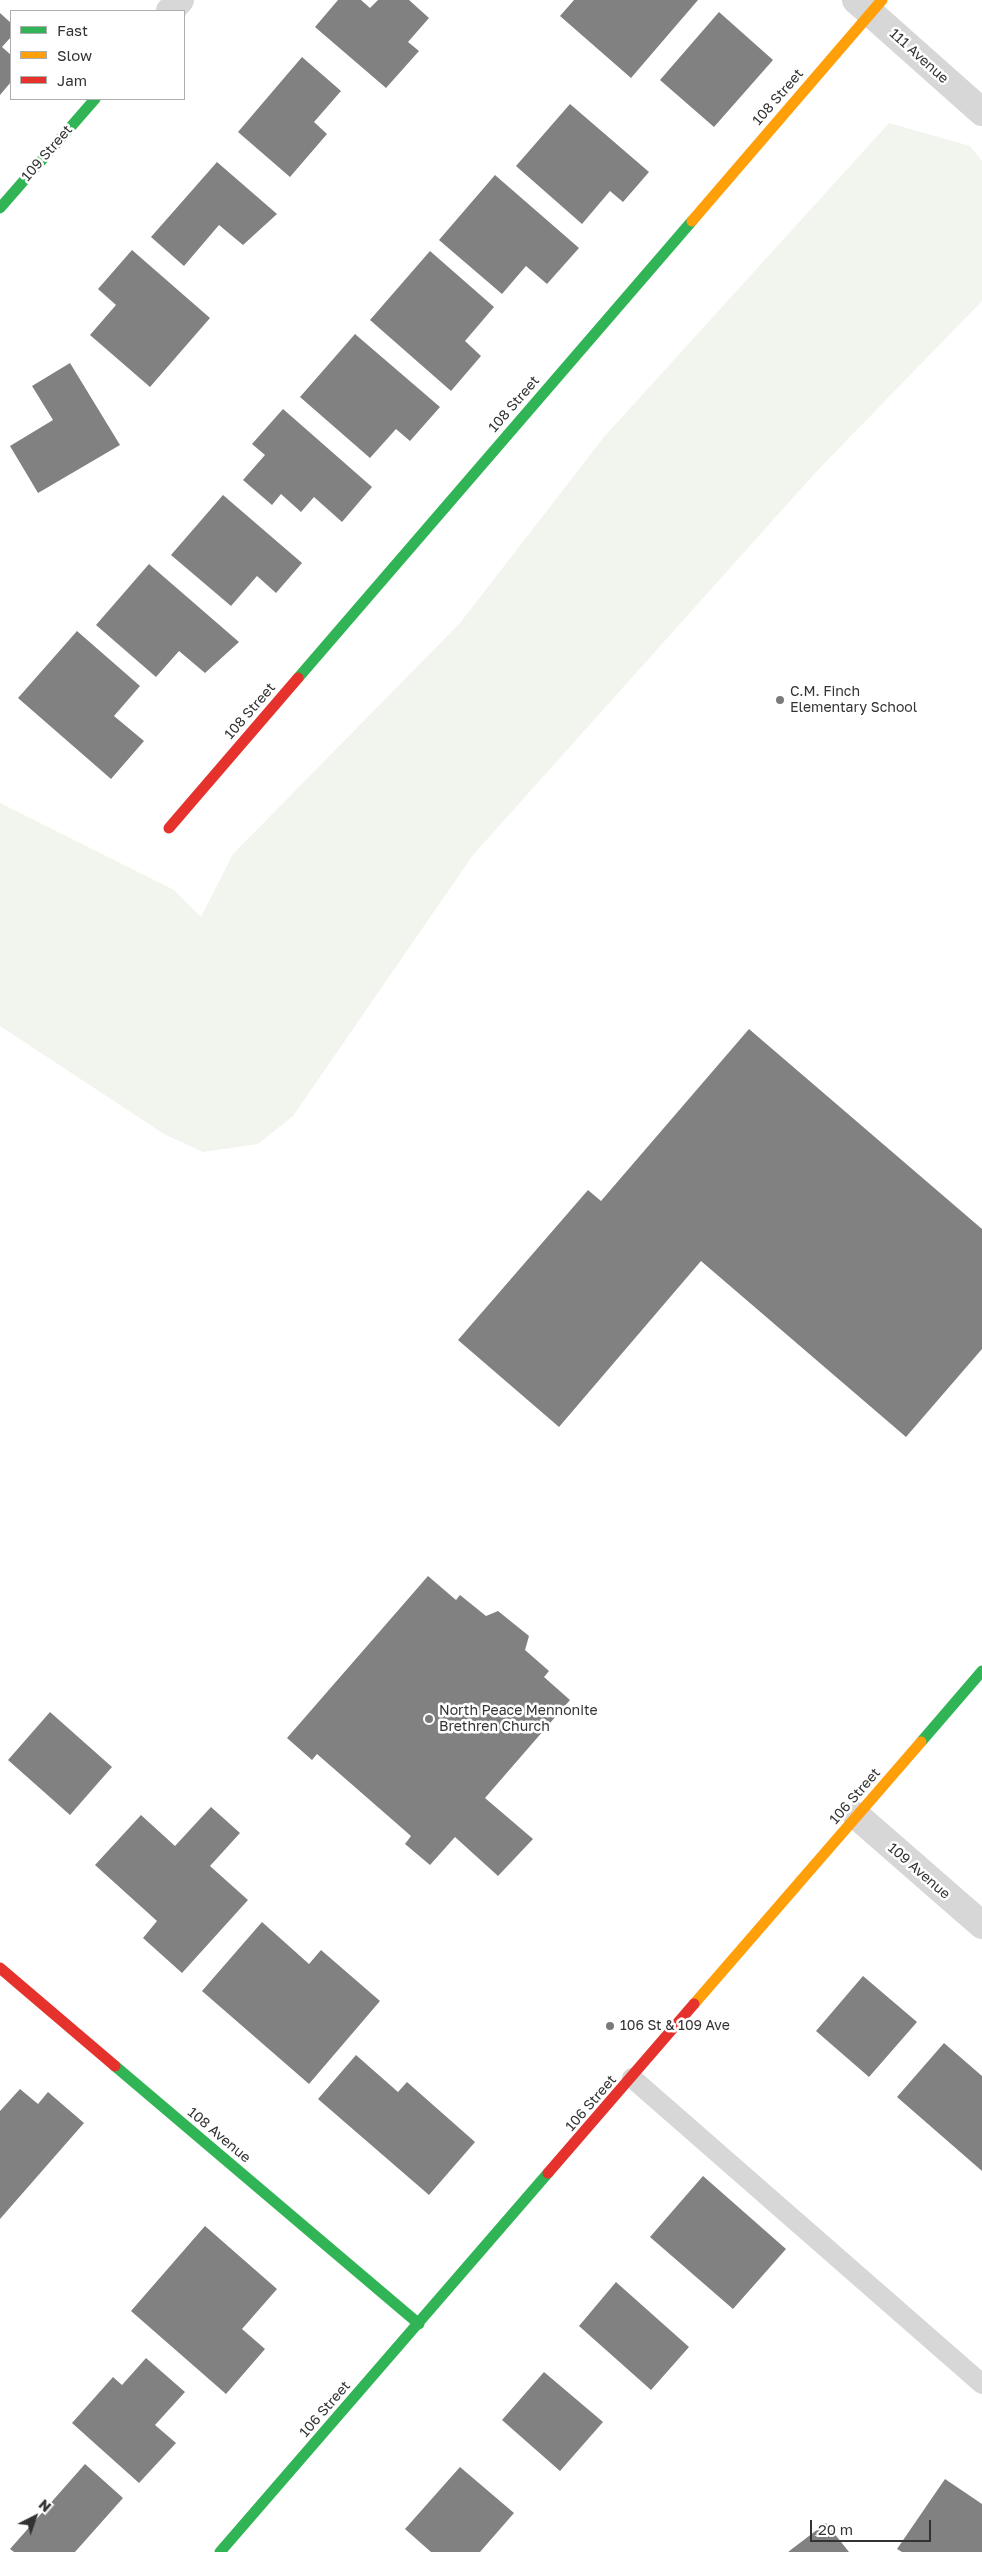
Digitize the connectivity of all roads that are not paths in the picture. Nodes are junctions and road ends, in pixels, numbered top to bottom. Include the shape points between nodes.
1 (180, 0) edge
2 (870, 4) edge
3 (171, 10) edge
4 (94, 100) edge
5 (982, 112) edge
6 (0, 208) edge
7 (169, 828) dead end
8 (982, 1671) edge
9 (857, 1816) junction
10 (982, 1925) edge
11 (0, 1968) edge
12 (632, 2078) junction
13 (419, 2324) junction
14 (982, 2384) edge
15 (220, 2552) edge

1 - 3 street
2 - 5 street, 111 Avenue
2 - 7 street, 108 Street
4 - 6 street, 109 Street
8 - 9 street, 106 Street
9 - 10 street, 109 Avenue
9 - 12 street, 106 Street
11 - 13 street, 108 Avenue
12 - 13 street, 106 Street
12 - 14 lane
13 - 15 street, 106 Street

